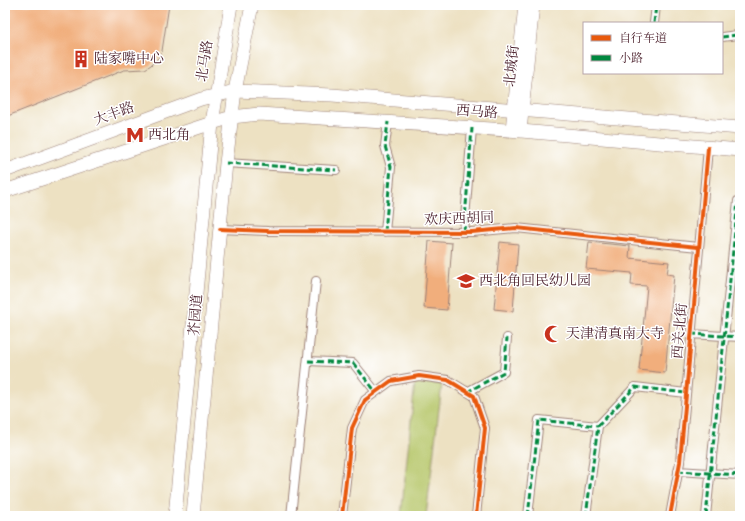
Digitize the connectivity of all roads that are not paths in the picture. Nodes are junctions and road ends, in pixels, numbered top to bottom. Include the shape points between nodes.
1 (231, 5) edge
2 (252, 5) edge
3 (524, 5) edge
4 (534, 5) edge
5 (656, 5) edge
6 (654, 22) edge
7 (740, 36) edge
8 (723, 37) edge
9 (235, 91) junction
10 (216, 95) junction
11 (518, 110) junction
12 (232, 117) junction
13 (388, 122) junction
14 (212, 123) junction
15 (472, 128) junction
16 (740, 128) edge
17 (516, 131) junction
18 (708, 148) junction
19 (740, 150) edge
20 (226, 163) junction
21 (336, 170) dead end
22 (5, 171) edge
23 (5, 191) edge
24 (740, 201) edge
25 (220, 229) junction
26 (384, 232) junction
27 (464, 232) junction
28 (698, 247) junction
29 (316, 281) dead end
30 (691, 334) junction
31 (725, 336) junction
32 (740, 337) edge
33 (507, 338) dead end
34 (308, 361) junction
35 (376, 392) junction
36 (467, 392) junction
37 (686, 393) junction
38 (598, 426) junction
39 (678, 471) junction
40 (711, 473) junction
41 (740, 475) edge
42 (175, 516) edge
43 (193, 516) edge
44 (291, 516) edge
45 (342, 516) edge
46 (476, 516) edge
47 (528, 516) edge
48 (586, 516) edge
49 (670, 516) edge
50 (706, 516) edge

1 - 10 main road, 北马路
2 - 9 main road
3 - 11 street, 北城街
4 - 11 street, 北城街
5 - 6 street
7 - 8 street
9 - 10 main road, 大丰路
9 - 11 main road, 西马路 via 332,95
9 - 12 main road
10 - 14 main road, 北马路
10 - 22 main road, 大丰路
11 - 16 main road, 西马路
11 - 17 street, 北城街
12 - 13 main road, 西马路 via 271,114
12 - 14 main road, 西马路
12 - 20 main road, 芥园道
13 - 15 main road, 西马路
13 - 26 street via 385,146 391,168
14 - 23 main road
14 - 42 main road, 芥园道
15 - 17 main road, 西马路
15 - 27 street
17 - 18 main road, 西马路
18 - 19 main road, 西马路
18 - 28 street, 西关北街
20 - 21 street
20 - 25 main road, 芥园道
24 - 31 street
25 - 26 street, 欢庆西胡同
25 - 43 main road, 芥园道
26 - 27 street, 欢庆西胡同
27 - 28 street, 欢庆西胡同 via 516,228
28 - 30 street, 西关北街
29 - 34 street
30 - 31 street
30 - 37 street, 西关北街
31 - 32 street
31 - 40 street
33 - 36 street via 504,372
34 - 35 street via 353,363
34 - 44 street
35 - 36 street via 391,381 419,376 448,380
35 - 45 street via 365,400 352,428
36 - 46 street via 474,396 485,428
37 - 38 street via 635,387
37 - 39 street, 西关北街
38 - 47 street via 539,420
38 - 48 street
39 - 40 street
39 - 49 street, 西关北街
40 - 41 street
40 - 50 street

